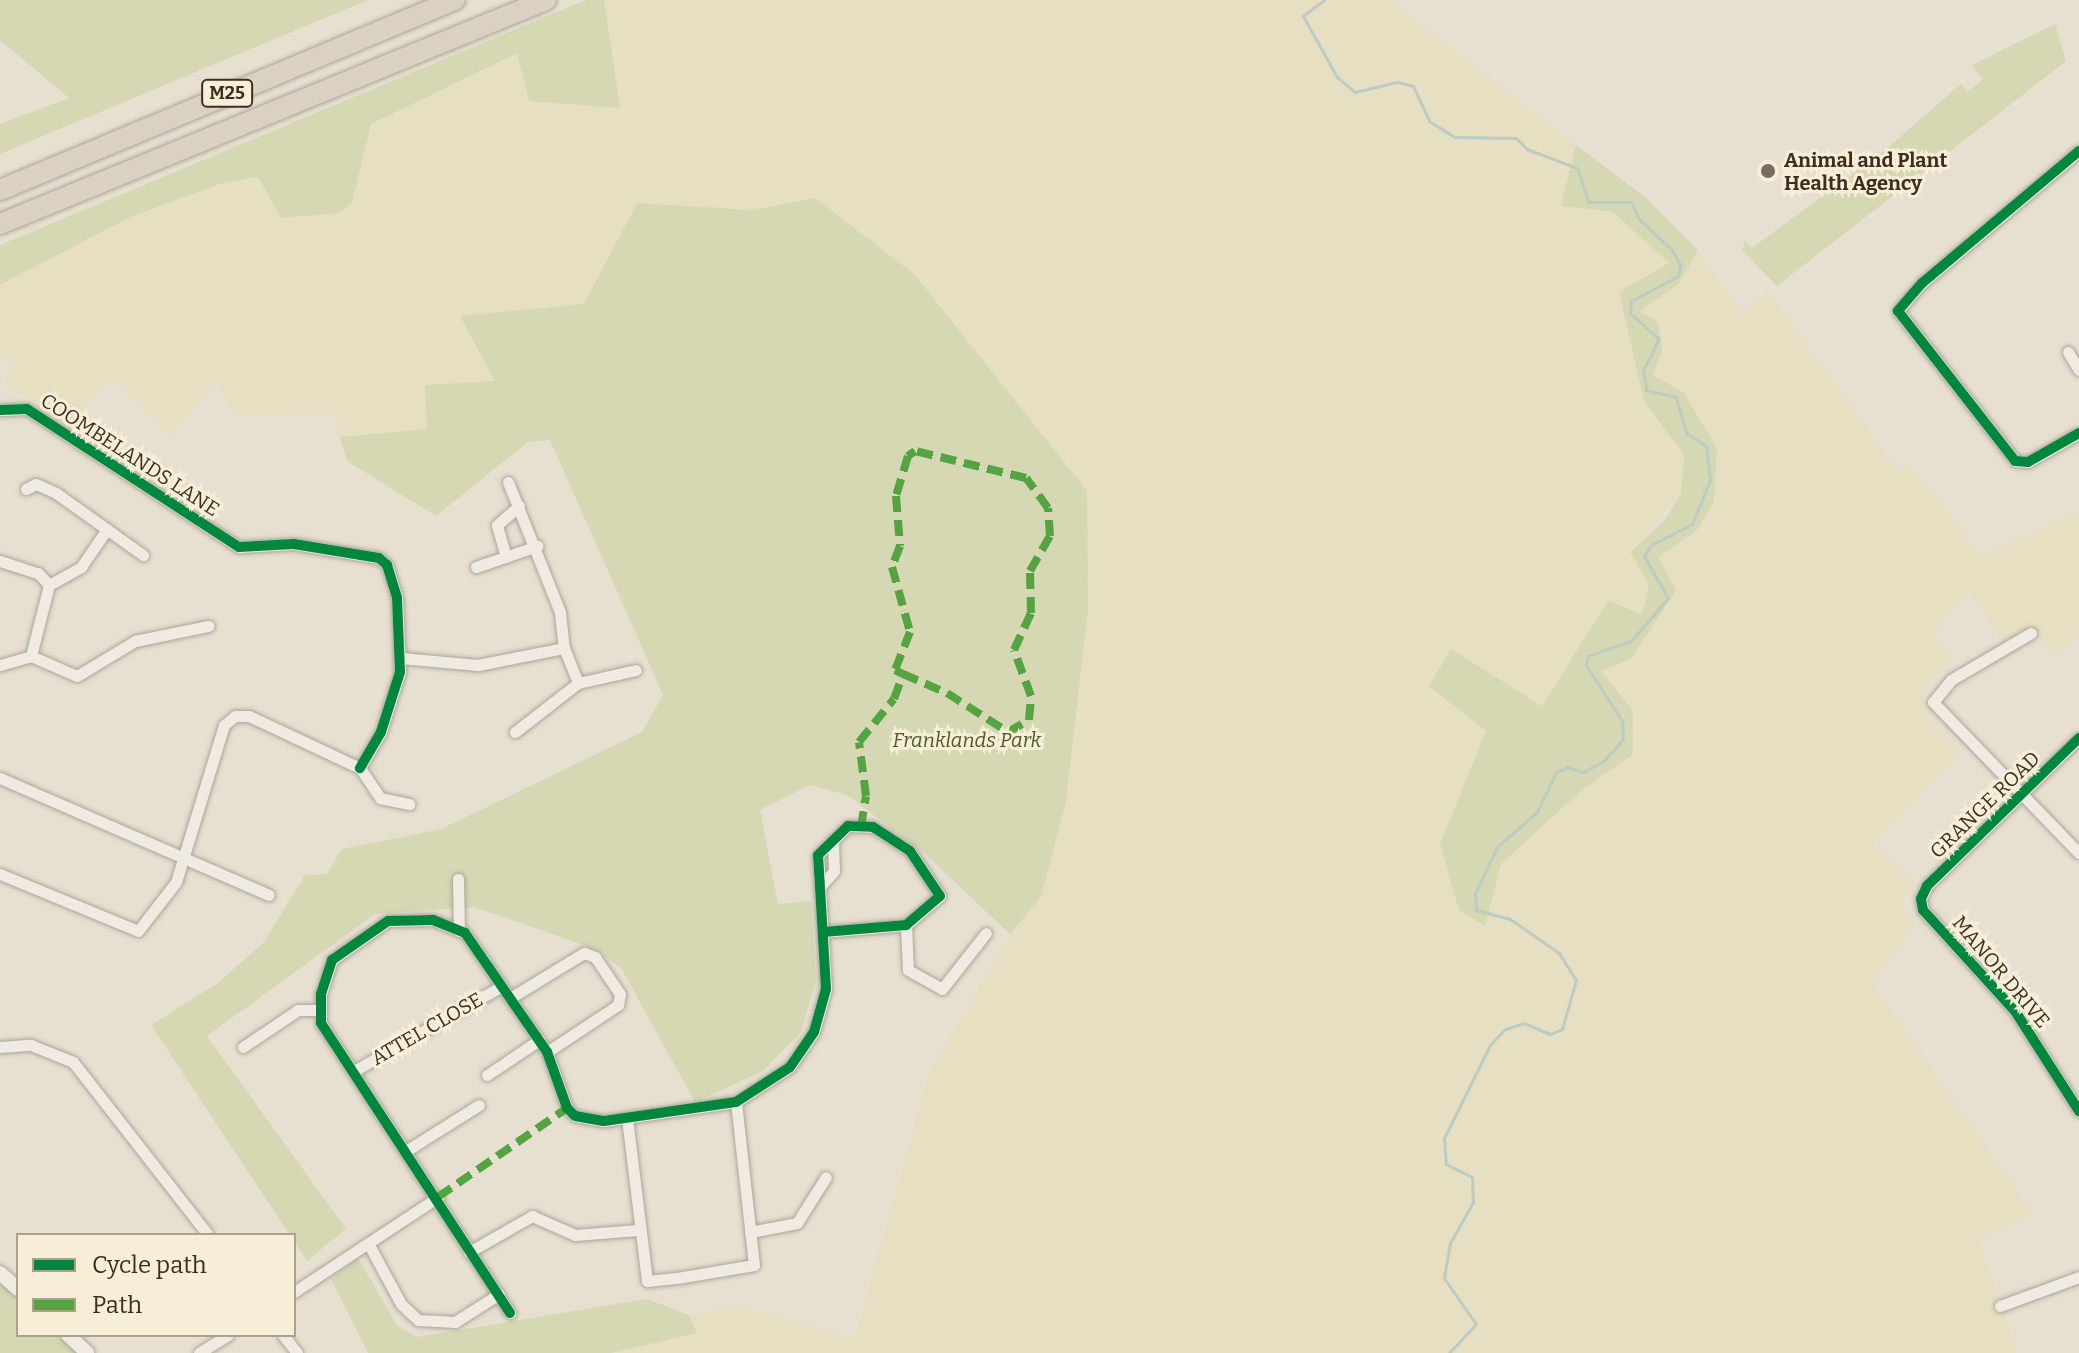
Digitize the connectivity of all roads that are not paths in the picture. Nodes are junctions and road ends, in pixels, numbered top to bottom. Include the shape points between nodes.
1 (455, 0) edge
2 (546, 0) edge
3 (2079, 151) edge
4 (0, 190) edge
5 (0, 224) edge
6 (2068, 351) dead end
7 (2079, 370) edge
8 (0, 410) edge
9 (2079, 433) edge
10 (508, 482) dead end
11 (26, 489) dead end
12 (519, 506) junction
13 (107, 529) junction
14 (537, 546) junction
15 (143, 555) dead end
16 (506, 557) junction
17 (0, 561) edge
18 (476, 567) dead end
19 (49, 585) junction
20 (208, 626) dead end
21 (2031, 633) dead end
22 (564, 648) junction
23 (31, 656) junction
24 (401, 658) junction
25 (0, 665) edge
26 (636, 670) dead end
27 (578, 683) junction
28 (515, 732) dead end
29 (2079, 738) edge
30 (360, 768) junction
31 (0, 778) edge
32 (2021, 794) junction
33 (409, 804) dead end
34 (833, 840) junction
35 (2079, 853) edge
36 (182, 857) junction
37 (0, 874) edge
38 (458, 879) dead end
39 (820, 887) junction
40 (269, 895) dead end
41 (1921, 899) joint
42 (906, 925) junction
43 (459, 931) junction
44 (823, 932) junction
45 (986, 933) dead end
46 (500, 987) junction
47 (510, 998) junction
48 (318, 1010) junction
49 (539, 1040) junction
50 (0, 1047) edge
51 (243, 1047) dead end
52 (547, 1052) junction
53 (354, 1071) junction
54 (487, 1075) dead end
55 (736, 1102) junction
56 (479, 1105) dead end
57 (2079, 1111) edge
58 (627, 1118) junction
59 (406, 1151) junction
60 (826, 1177) dead end
61 (438, 1197) junction
62 (638, 1230) junction
63 (750, 1232) junction
64 (206, 1233) edge
65 (368, 1243) junction
66 (469, 1252) junction
67 (0, 1273) edge
68 (2079, 1277) edge
69 (16, 1287) edge
70 (296, 1291) edge
71 (499, 1294) junction
72 (2000, 1306) dead end
73 (510, 1313) dead end
74 (72, 1337) edge
75 (225, 1337) edge
76 (285, 1337) edge
77 (87, 1353) edge
78 (199, 1353) edge
79 (297, 1353) edge

1 - 4 highway, M25
2 - 5 highway, M25
3 - 9 street via 1922,283 1898,311 2015,461 2028,462
6 - 7 street
8 - 24 street, COOMBELANDS LANE via 11,405 27,409 239,547 294,544 379,558 397,598
10 - 12 street
11 - 13 street via 29,483 46,488
12 - 14 street
12 - 16 street via 497,525
13 - 15 street
13 - 19 street via 81,567
14 - 16 street
14 - 22 street via 567,631
16 - 18 street
17 - 19 street via 38,573
19 - 23 street
20 - 23 street via 135,641 77,676
21 - 32 street via 1951,680 1933,702
22 - 24 street via 478,665
22 - 27 street
23 - 25 street
24 - 30 street via 381,732
26 - 27 street
27 - 28 street
29 - 32 street, GRANGE ROAD
30 - 33 street via 380,798
30 - 36 street via 249,716 235,716 224,725
31 - 36 street
32 - 35 street
32 - 41 street, GRANGE ROAD
34 - 39 street via 834,871
34 - 39 street via 818,855
34 - 42 street via 848,826 873,827 910,851 940,896
36 - 37 street via 176,882 138,931
36 - 40 street
38 - 43 street
39 - 44 street
41 - 57 street, MANOR DRIVE via 1923,910 2015,1011
42 - 44 street
42 - 45 street via 908,970 942,989
43 - 46 street
43 - 48 street via 433,920 388,921 332,960
44 - 55 street via 826,989 814,1032 790,1067
46 - 47 street
46 - 53 street, ATTEL CLOSE
47 - 49 street
47 - 52 street via 580,954 595,957 620,994 618,1005
48 - 51 street via 298,1010
48 - 53 street
49 - 52 street
49 - 54 street
50 - 64 street via 31,1045 73,1062
52 - 58 street via 575,1116
53 - 59 street
55 - 58 street
55 - 63 street
56 - 59 street
58 - 62 street
59 - 61 street
60 - 63 street via 797,1223
61 - 65 street
61 - 66 street
62 - 63 street via 647,1281 754,1265
62 - 66 street via 575,1235 532,1216
65 - 70 street
65 - 71 street via 401,1304 418,1320 455,1322
66 - 71 street
67 - 69 street
68 - 72 street
71 - 73 street
74 - 77 street
75 - 78 street
76 - 79 street

